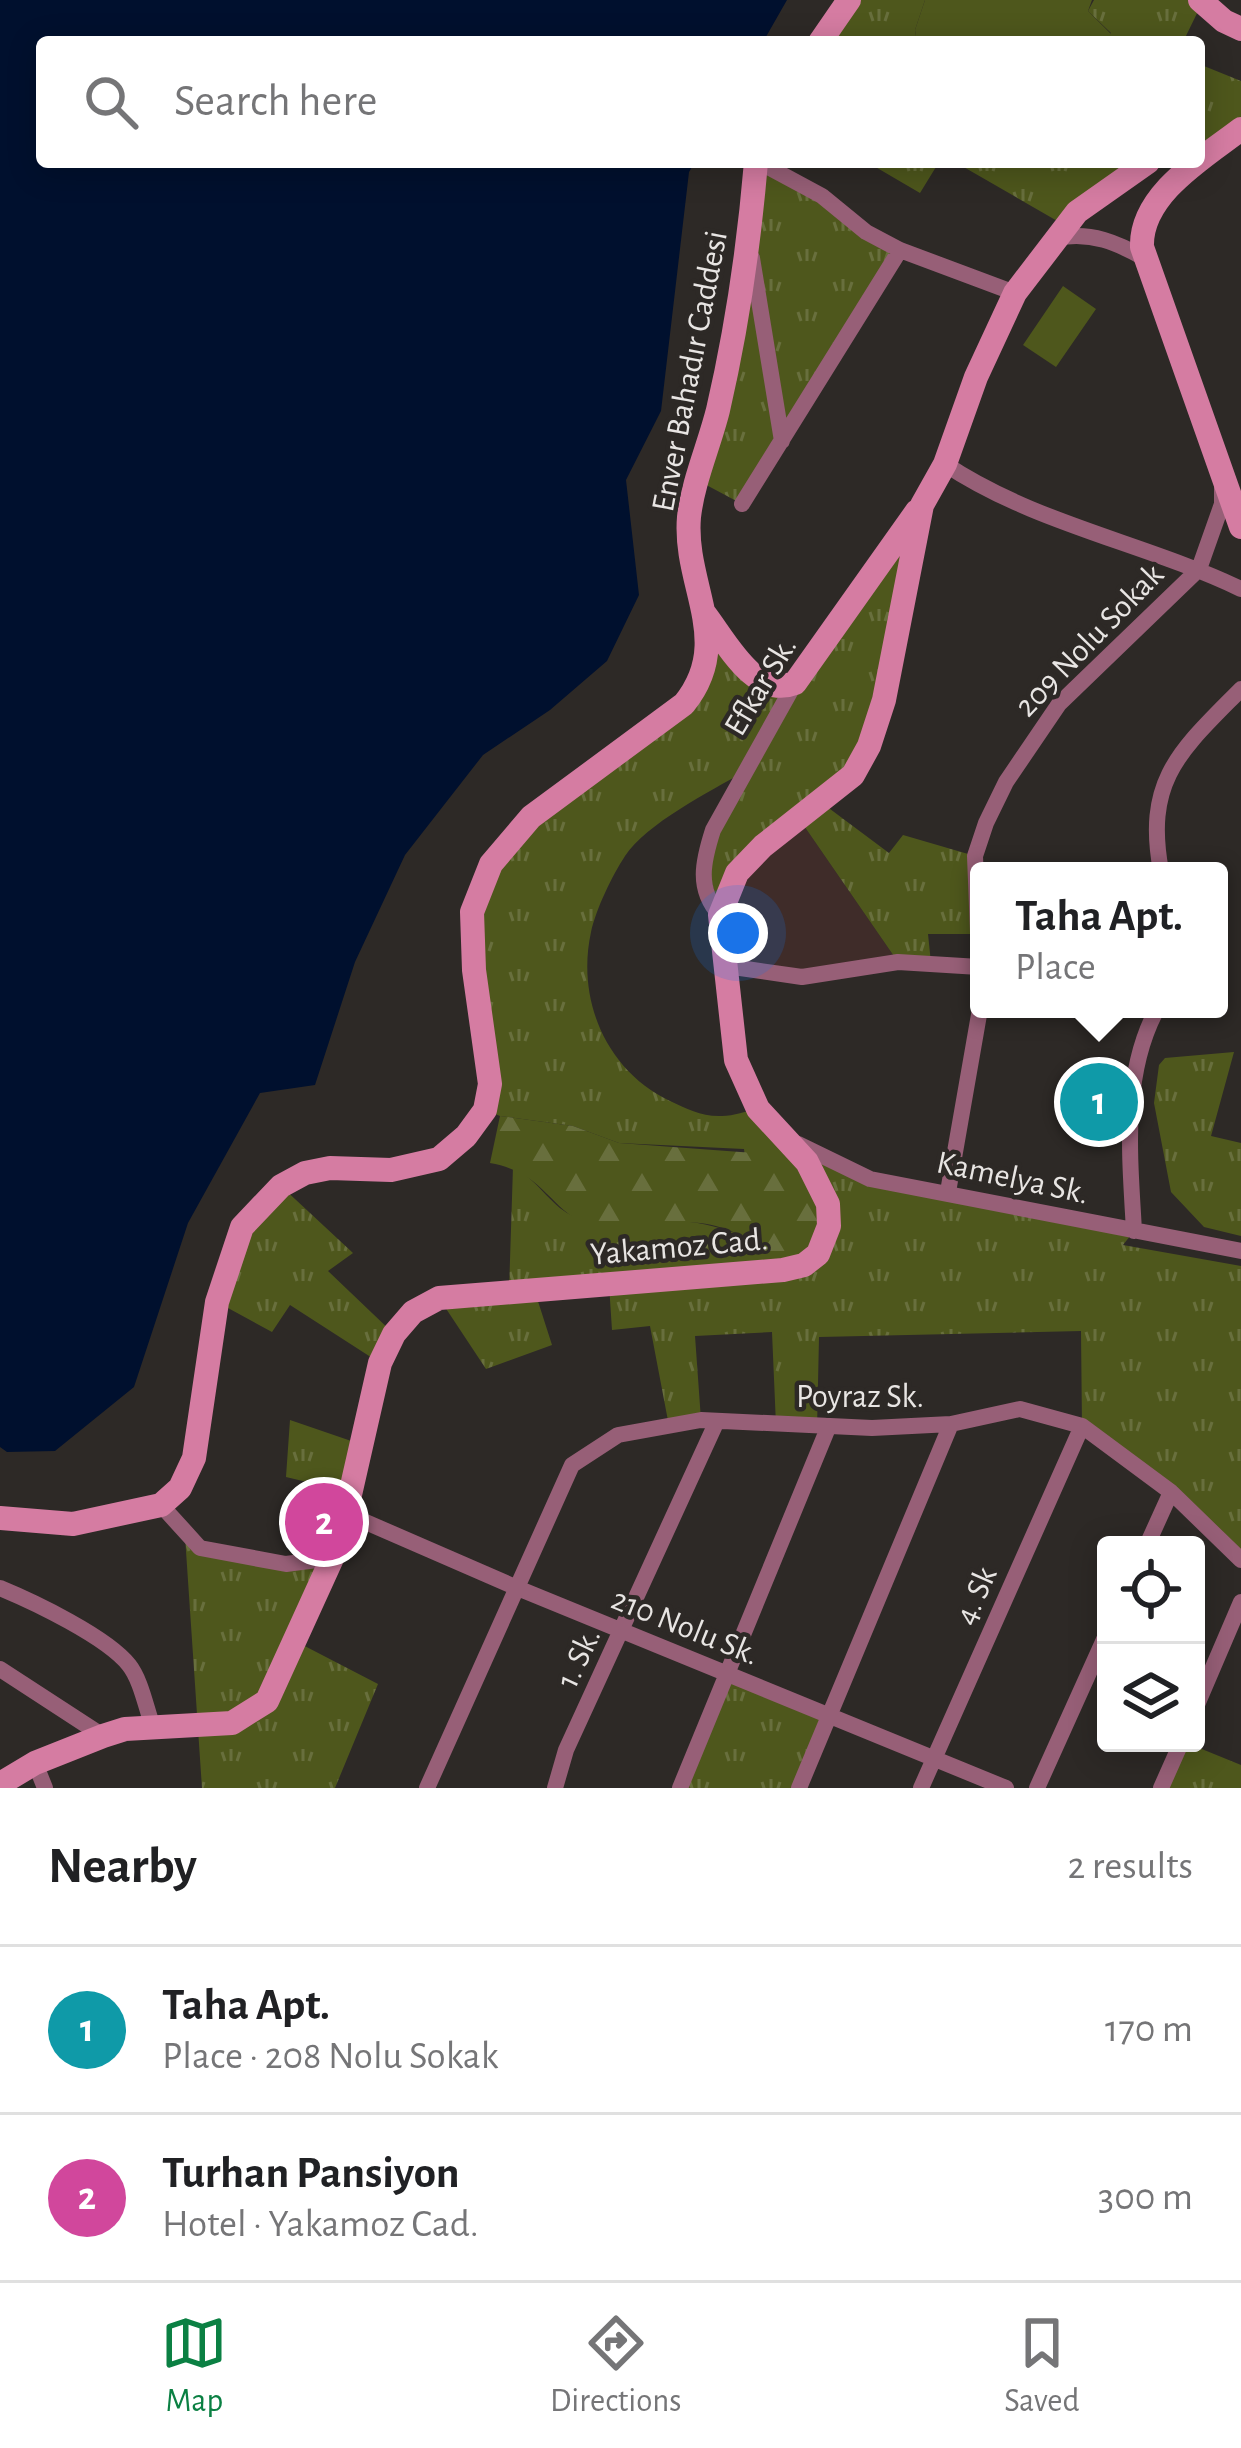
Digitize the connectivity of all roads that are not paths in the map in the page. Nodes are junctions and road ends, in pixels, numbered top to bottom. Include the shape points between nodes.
1 (849, 0) edge
2 (1200, 0) edge
3 (1241, 29) edge
4 (824, 36) edge
5 (1239, 131) edge
6 (1205, 142) edge
7 (1205, 159) edge
8 (756, 168) edge
9 (768, 168) edge
10 (1139, 168) edge
11 (1195, 168) edge
12 (1057, 238) junction
13 (749, 242) junction
14 (900, 250) junction
15 (1147, 260) junction
16 (1015, 293) junction
17 (782, 441) junction
18 (945, 464) junction
19 (1223, 477) junction
20 (742, 504) dead end
21 (922, 505) junction
22 (1239, 513) edge
23 (1199, 568) junction
24 (1241, 589) edge
25 (704, 614) junction
26 (795, 683) junction
27 (1241, 689) edge
28 (975, 862) edge
29 (1160, 862) edge
30 (720, 915) junction
31 (970, 963) edge
32 (726, 966) junction
33 (978, 1018) edge
34 (1153, 1018) edge
35 (781, 1135) junction
36 (948, 1192) junction
37 (1134, 1232) junction
38 (1241, 1251) edge
39 (717, 1421) junction
40 (951, 1424) junction
41 (1082, 1426) junction
42 (828, 1429) junction
43 (1171, 1492) junction
44 (161, 1504) junction
45 (345, 1513) junction
46 (0, 1518) edge
47 (1151, 1536) edge
48 (332, 1558) junction
49 (1241, 1559) edge
50 (514, 1587) junction
51 (0, 1588) edge
52 (1241, 1602) edge
53 (622, 1631) junction
54 (1102, 1644) edge
55 (0, 1670) edge
56 (728, 1674) junction
57 (1205, 1686) edge
58 (832, 1717) junction
59 (152, 1726) junction
60 (103, 1736) junction
61 (1177, 1752) edge
62 (934, 1758) junction
63 (35, 1763) junction
64 (2, 1778) edge
65 (45, 1788) edge
66 (428, 1788) edge
67 (555, 1788) edge
68 (680, 1788) edge
69 (800, 1788) edge
70 (921, 1788) edge
71 (1006, 1788) edge
72 (1036, 1788) edge
73 (1161, 1788) edge

1 - 4 street
2 - 3 street
5 - 6 street
5 - 7 street
8 - 13 street, Enver Bahadır Caddesi
9 - 14 street
10 - 12 street via 1077,212
11 - 15 street via 1147,213
12 - 15 street via 1118,242
12 - 16 street
13 - 17 street
13 - 25 street, Enver Bahadır Caddesi via 689,518
14 - 16 street
14 - 17 street
15 - 19 street
16 - 18 street
17 - 20 street
18 - 21 street
18 - 23 street via 983,489
19 - 22 street
19 - 23 street
21 - 26 street, Efkar Sk.
21 - 30 street via 869,746 853,775 737,873
23 - 24 street
23 - 28 street, 209 Nolu Sokak via 1059,704 1006,782
25 - 26 street via 758,681
25 - 44 street, Enver Bahadır Caddesi via 707,657 701,683 684,704 531,817 491,864 472,912 490,1084 466,1136 440,1159 305,1173 242,1227 217,1302 194,1458 180,1488
26 - 30 street, Efkar Sk. via 713,830 702,884
27 - 29 street via 1182,749 1162,782 1155,816
30 - 32 street, Yakamoz Cad.
31 - 32 street via 898,962 802,977
32 - 35 street, Yakamoz Cad. via 736,1060
33 - 36 street
34 - 37 street via 1139,1046 1129,1134
35 - 36 street, Kamelya Sk. via 870,1179
35 - 45 street, Yakamoz Cad. via 807,1162 828,1204 818,1254 784,1270 439,1298 412,1312 380,1363
36 - 37 street, Kamelya Sk.
37 - 38 street, Kamelya Sk.
39 - 42 street, Poyraz Sk.
39 - 50 street, Poyraz Sk. via 618,1435 572,1465
39 - 53 street, 1. Sk.
40 - 41 street, Poyraz Sk. via 1020,1409
40 - 42 street, Poyraz Sk.
40 - 58 street
41 - 43 street, Poyraz Sk.
41 - 62 street, 4. Sk
42 - 56 street
43 - 47 street
43 - 49 street, Poyraz Sk.
44 - 46 street via 73,1524
44 - 48 street via 200,1547 286,1564
45 - 48 street, Yakamoz Cad.
45 - 50 street, 210 Nolu Sk.
48 - 59 street, Yakamoz Cad. via 267,1701 232,1723
50 - 53 street, 210 Nolu Sk.
50 - 66 street, Poyraz Sk.
51 - 59 street via 132,1667
52 - 57 street
53 - 56 street, 210 Nolu Sk.
53 - 67 street, 1. Sk.
54 - 72 street
55 - 60 street
56 - 58 street, 210 Nolu Sk.
56 - 68 street
58 - 62 street, 210 Nolu Sk.
58 - 69 street
59 - 60 street, Yakamoz Cad.
60 - 63 street, Yakamoz Cad.
61 - 73 street
62 - 70 street, 4. Sk
62 - 71 street, 210 Nolu Sk.
63 - 64 street, Yakamoz Cad.
63 - 65 street

